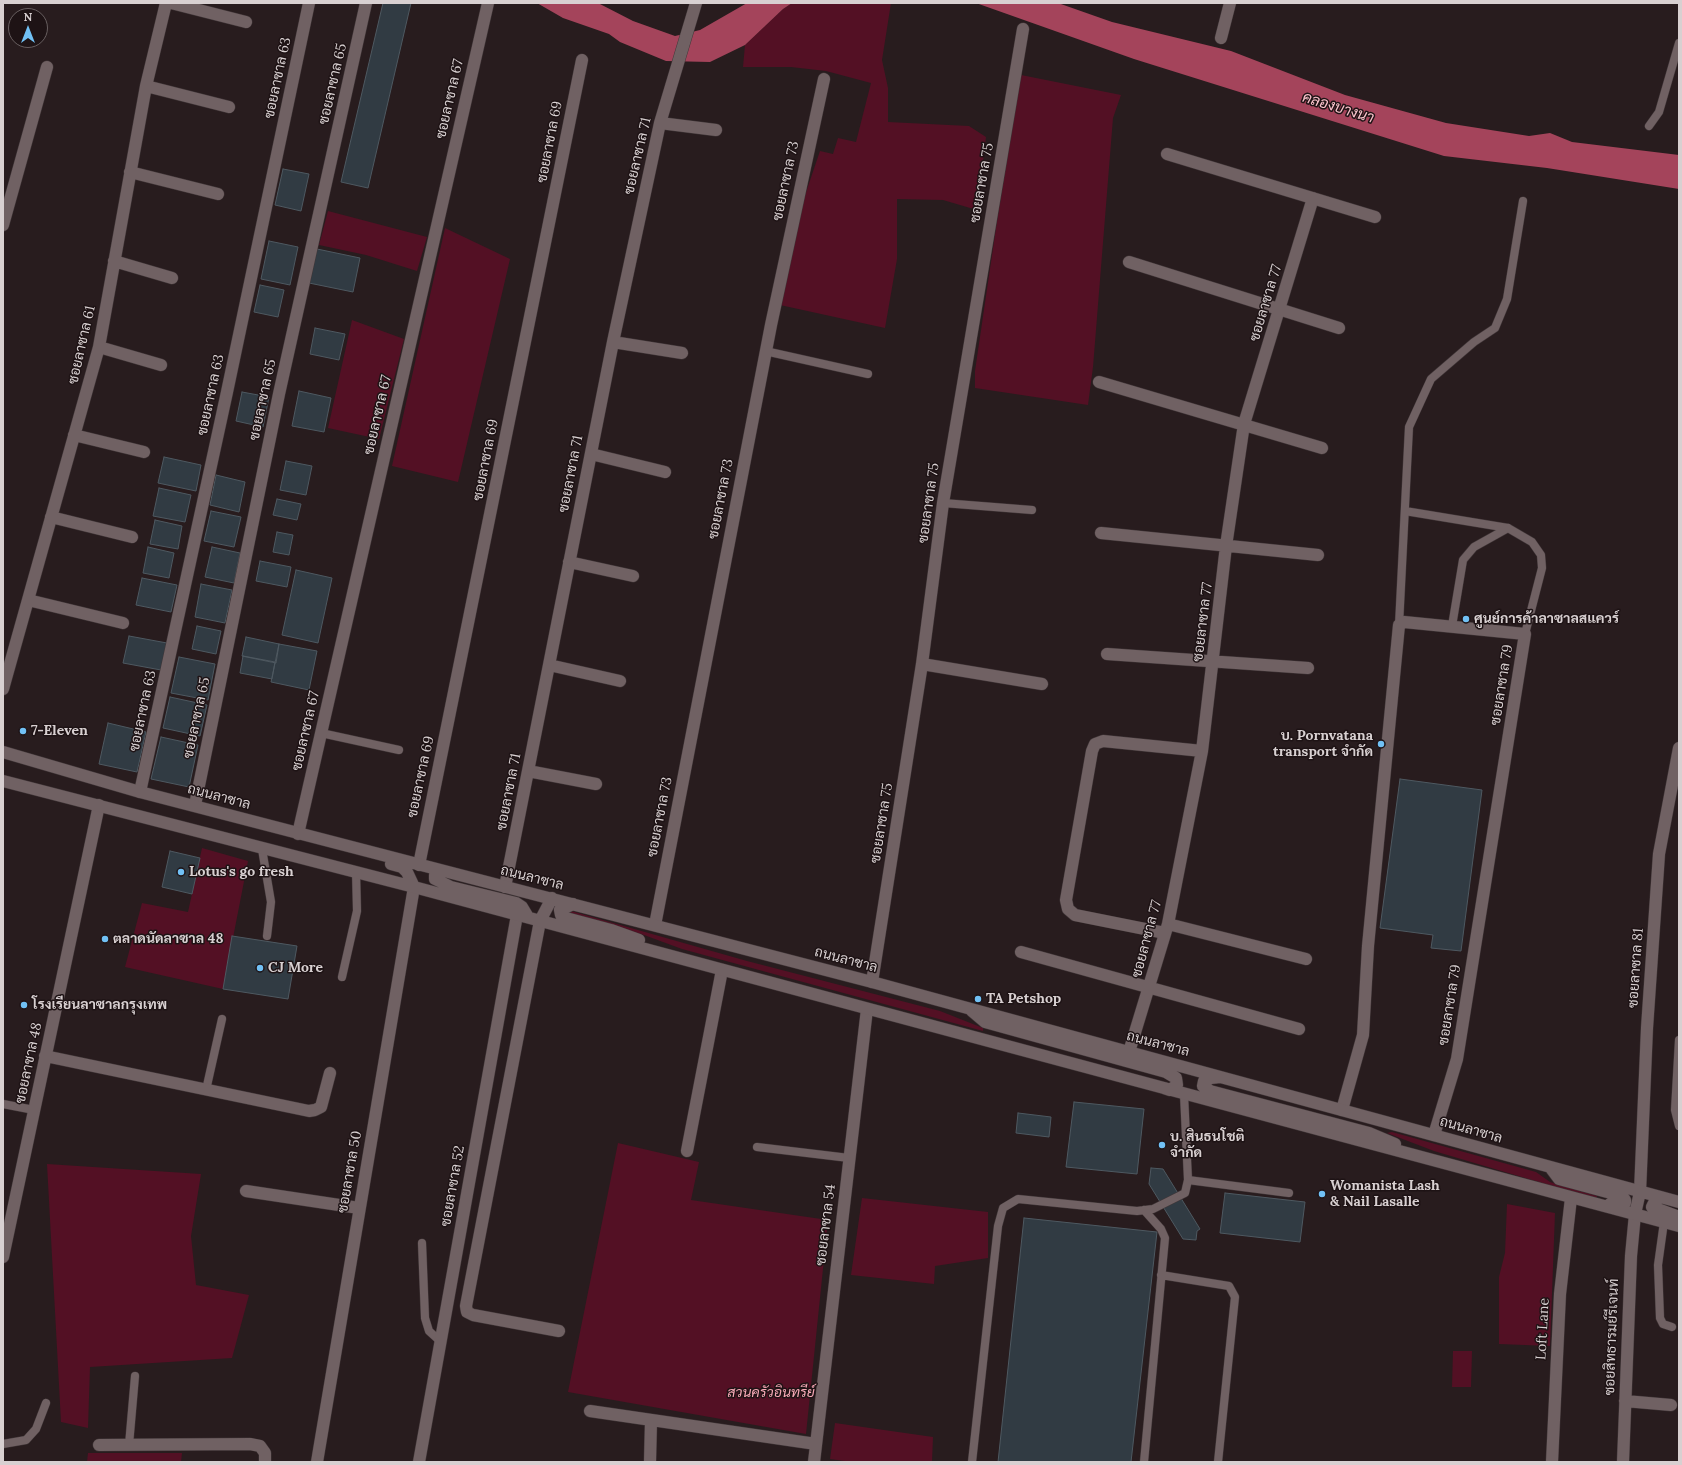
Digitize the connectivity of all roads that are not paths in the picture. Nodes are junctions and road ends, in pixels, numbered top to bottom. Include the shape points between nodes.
1 (166, 3) edge
2 (171, 3) edge
3 (309, 3) edge
4 (366, 3) edge
5 (488, 3) edge
6 (696, 3) edge
7 (1230, 3) edge
8 (246, 22) dead end
9 (1023, 29) dead end
10 (1221, 38) dead end
11 (1679, 43) edge
12 (582, 60) dead end
13 (47, 67) dead end
14 (824, 79) dead end
15 (146, 86) junction
16 (229, 107) dead end
17 (660, 122) junction
18 (1649, 126) dead end
19 (716, 130) dead end
20 (1167, 154) dead end
21 (130, 172) junction
22 (218, 194) dead end
23 (1313, 198) junction
24 (1523, 201) dead end
25 (1375, 217) dead end
26 (3, 225) edge
27 (114, 262) junction
28 (1129, 262) dead end
29 (172, 278) dead end
30 (1280, 309) junction
31 (1339, 328) dead end
32 (613, 342) junction
33 (99, 347) junction
34 (766, 350) junction
35 (682, 353) dead end
36 (161, 364) dead end
37 (868, 374) dead end
38 (1099, 382) dead end
39 (1244, 424) junction
40 (74, 435) junction
41 (1322, 448) dead end
42 (144, 452) dead end
43 (590, 454) junction
44 (665, 472) dead end
45 (943, 503) junction
46 (1032, 510) dead end
47 (1405, 511) junction
48 (51, 517) junction
49 (1508, 528) junction
50 (1101, 533) dead end
51 (132, 537) dead end
52 (1226, 546) junction
53 (1318, 555) dead end
54 (569, 562) junction
55 (633, 576) dead end
56 (28, 600) junction
57 (123, 623) dead end
58 (1399, 625) junction
59 (1452, 626) junction
60 (1525, 634) junction
61 (1107, 654) dead end
62 (1213, 662) junction
63 (922, 664) junction
64 (549, 665) junction
65 (1308, 668) dead end
66 (620, 681) dead end
67 (1042, 684) dead end
68 (3, 688) edge
69 (321, 733) junction
70 (1679, 748) edge
71 (398, 750) dead end
72 (3, 752) edge
73 (1202, 752) junction
74 (528, 771) junction
75 (3, 780) edge
76 (596, 784) dead end
77 (140, 792) junction
78 (99, 806) junction
79 (195, 806) junction
80 (298, 834) junction
81 (312, 837) junction
82 (262, 849) junction
83 (419, 865) junction
84 (356, 871) junction
85 (444, 871) junction
86 (414, 887) junction
87 (505, 887) junction
88 (552, 898) junction
89 (573, 904) junction
90 (528, 917) junction
91 (654, 926) junction
92 (1167, 928) junction
93 (267, 936) dead end
94 (1021, 952) dead end
95 (664, 954) junction
96 (1306, 959) dead end
97 (722, 970) junction
98 (342, 977) dead end
99 (872, 982) junction
100 (1150, 986) junction
101 (867, 1009) junction
102 (970, 1009) junction
103 (222, 1019) dead end
104 (1299, 1029) dead end
105 (1679, 1040) edge
106 (1129, 1052) junction
107 (45, 1056) junction
108 (330, 1073) dead end
109 (1223, 1077) junction
110 (1158, 1087) junction
111 (206, 1090) junction
112 (1184, 1094) junction
113 (3, 1104) edge
114 (34, 1110) junction
115 (1342, 1110) junction
116 (1679, 1126) edge
117 (1434, 1135) junction
118 (757, 1148) dead end
119 (687, 1151) dead end
120 (849, 1158) junction
121 (1425, 1158) junction
122 (1550, 1167) junction
123 (1188, 1180) junction
124 (246, 1191) dead end
125 (1640, 1192) junction
126 (1289, 1193) dead end
127 (1660, 1197) junction
128 (1571, 1198) junction
129 (1679, 1202) edge
130 (1595, 1204) junction
131 (359, 1208) junction
132 (1144, 1210) junction
133 (1635, 1214) junction
134 (1679, 1217) edge
135 (1664, 1222) junction
136 (1679, 1226) edge
137 (422, 1243) dead end
138 (3, 1257) edge
139 (1161, 1275) junction
140 (1672, 1327) dead end
141 (559, 1331) dead end
142 (440, 1342) junction
143 (135, 1376) dead end
144 (1625, 1401) junction
145 (46, 1403) dead end
146 (1670, 1405) dead end
147 (590, 1410) dead end
148 (652, 1421) junction
149 (3, 1444) edge
150 (816, 1444) junction
151 (99, 1445) dead end
152 (129, 1445) junction
153 (265, 1462) edge
154 (317, 1462) edge
155 (419, 1462) edge
156 (650, 1462) edge
157 (814, 1462) edge
158 (972, 1462) edge
159 (1144, 1462) edge
160 (1218, 1462) edge
161 (1552, 1462) edge
162 (1623, 1462) edge

1 - 15 street, ซอยลาซาล 61
2 - 8 street
3 - 77 street, ซอยลาซาล 63
4 - 79 street, ซอยลาซาล 65 via 279,394
5 - 69 street, ซอยลาซาล 67
6 - 17 street, ซอยลาซาล 71
7 - 10 street
9 - 45 street, ซอยลาซาล 75
11 - 18 lane via 1659,112
12 - 83 street, ซอยลาซาล 69
13 - 26 street
14 - 34 street, ซอยลาซาล 73
15 - 16 street
15 - 21 street, ซอยลาซาล 61
17 - 19 street
17 - 32 street, ซอยลาซาล 71
20 - 23 street
21 - 22 street
21 - 27 street, ซอยลาซาล 61
23 - 25 street
23 - 30 street, ซอยลาซาล 77
24 - 47 lane via 1507,299 1495,328 1474,342 1431,379 1410,427
27 - 29 street
27 - 33 street, ซอยลาซาล 61
28 - 30 street
30 - 31 street
30 - 39 street, ซอยลาซาล 77
32 - 35 street
32 - 43 street, ซอยลาซาล 71
33 - 36 street
33 - 40 street, ซอยลาซาล 61
34 - 37 lane
34 - 91 street, ซอยลาซาล 73
38 - 39 street
39 - 41 street
39 - 52 street, ซอยลาซาล 77
40 - 42 street
40 - 48 street, ซอยลาซาล 61
43 - 44 street
43 - 54 street, ซอยลาซาล 71
45 - 46 lane
45 - 63 street, ซอยลาซาล 75
47 - 49 lane
47 - 58 lane
48 - 51 street
48 - 56 street, ซอยลาซาล 61
49 - 59 lane via 1474,547 1463,560
49 - 60 lane via 1532,542 1540,555 1542,568
50 - 52 street
52 - 53 street
52 - 62 street, ซอยลาซาล 77
54 - 55 street
54 - 64 street, ซอยลาซาล 71
56 - 57 street
56 - 68 street, ซอยลาซาล 61
58 - 59 street, ซอยลาซาล 79 via 1404,622
58 - 115 street via 1368,946 1363,1035
59 - 60 street, ซอยลาซาล 79
60 - 117 street, ซอยลาซาล 79 via 1457,1059
61 - 62 street
62 - 65 street
62 - 73 street, ซอยลาซาล 77
63 - 67 street
63 - 99 street, ซอยลาซาล 75
64 - 66 street
64 - 74 street, ซอยลาซาล 71
69 - 71 lane
69 - 80 street, ซอยลาซาล 67
70 - 125 street, ซอยลาซาล 81 via 1659,854 1647,1028
72 - 77 street, ถนนลาซาล
73 - 92 street, ซอยลาซาล 77
73 - 92 street via 1103,741 1095,744 1092,751 1066,900 1068,909 1075,915
74 - 76 street
74 - 87 street, ซอยลาซาล 71
75 - 78 street
77 - 79 street, ถนนลาซาล
78 - 82 street
78 - 107 street, ซอยลาซาล 48
79 - 80 street, ถนนลาซาล
80 - 81 street, ถนนลาซาล
81 - 83 street, ถนนลาซาล
81 - 86 street via 323,847 402,867
82 - 84 street
82 - 93 lane via 270,902
83 - 85 street, ถนนลาซาล
84 - 86 street
84 - 98 lane via 357,911
85 - 87 street, ถนนลาซาล
85 - 90 street via 435,875 435,880 516,903
86 - 90 street
86 - 131 street, ซอยลาซาล 50
87 - 88 street, ถนนลาซาล
88 - 89 street, ถนนลาซาล
88 - 90 street
89 - 91 street, ถนนลาซาล
89 - 95 street via 560,910 561,915 650,944
90 - 95 street
90 - 141 street via 466,1306 467,1312 473,1315
90 - 142 street, ซอยลาซาล 52
91 - 99 street, ถนนลาซาล
92 - 96 street
92 - 100 street, ซอยลาซาล 77
94 - 100 street
95 - 97 street
97 - 101 street
97 - 119 street
99 - 102 street, ถนนลาซาล
100 - 104 street
100 - 106 street, ซอยลาซาล 77
101 - 110 street
101 - 120 street, ซอยลาซาล 54
102 - 106 street, ถนนลาซาล
102 - 110 street via 985,1022 1166,1072 1176,1078 1177,1085 1170,1090
103 - 111 lane
105 - 116 lane via 1675,1110
106 - 109 street, ถนนลาซาล
107 - 111 street
107 - 114 street, ซอยลาซาล 48
108 - 111 street via 321,1107 316,1110 302,1110
109 - 115 street, ถนนลาซาล
109 - 121 street via 1204,1081 1203,1086 1210,1091 1369,1133
110 - 112 street
112 - 121 street
112 - 123 lane
113 - 114 lane
114 - 138 street, ซอยลาซาล 48
115 - 117 street, ถนนลาซาล
117 - 122 street, ถนนลาซาล
118 - 120 lane
120 - 150 street, ซอยลาซาล 54
121 - 128 street
122 - 125 street, ถนนลาซาล
122 - 130 street via 1559,1179 1622,1196 1625,1200 1625,1203 1618,1205
123 - 126 lane
123 - 132 lane via 1185,1193
124 - 131 street
125 - 127 street, ถนนลาซาล
125 - 133 street, ซอยลาซาล 81
127 - 129 street, ถนนลาซาล
127 - 134 street via 1652,1207
128 - 130 street
128 - 161 street, Loft Lane via 1560,1294
130 - 133 street
131 - 154 street, ซอยลาซาล 50
132 - 139 lane via 1161,1229 1165,1238
132 - 158 lane via 1018,1199 1003,1208 998,1226
133 - 135 street
133 - 144 street, ซอยสิทธารมย์รีเจนท์
135 - 136 street
135 - 140 lane via 1658,1265 1660,1318 1663,1324
137 - 142 lane via 425,1318 429,1331
139 - 159 lane
139 - 160 lane via 1229,1286 1235,1296
142 - 155 street, ซอยลาซาล 52
143 - 152 lane
144 - 146 street
144 - 162 street, ซอยสิทธารมย์รีเจนท์
145 - 149 lane via 36,1430 26,1440
147 - 148 street
148 - 150 street
148 - 156 street
150 - 157 street, ซอยลาซาล 54
151 - 152 street
152 - 153 street via 250,1444 260,1446 265,1453

